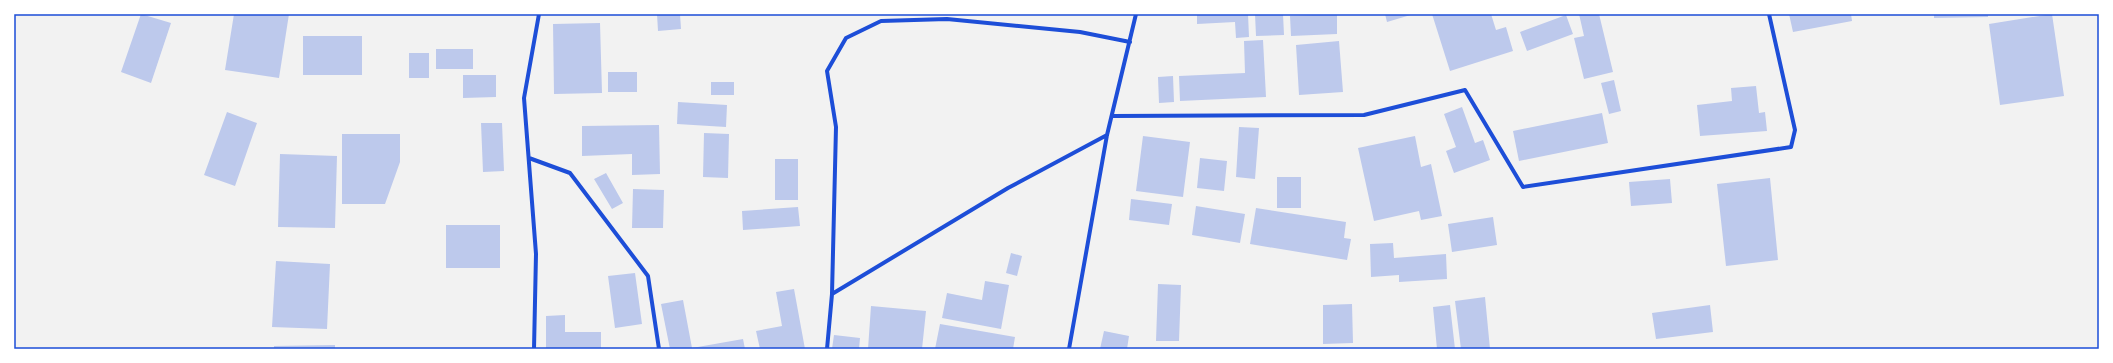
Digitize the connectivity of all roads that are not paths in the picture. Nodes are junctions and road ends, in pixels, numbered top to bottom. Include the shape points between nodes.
1 (539, 14) edge
2 (945, 14) edge
3 (1136, 14) edge
4 (1768, 14) edge
5 (947, 19) junction
6 (1130, 42) junction
7 (1112, 116) junction
8 (1107, 135) junction
9 (529, 158) junction
10 (832, 294) junction
11 (534, 349) edge
12 (659, 349) edge
13 (827, 349) edge
14 (1069, 349) edge

1 - 9 street via 524,98
2 - 5 street
3 - 6 street
4 - 7 street via 1795,130 1791,147 1523,187 1466,90 1364,115
5 - 6 street via 1080,32
5 - 10 street via 882,20 846,38 827,70 836,127
6 - 7 street
7 - 8 street
8 - 10 street via 1008,188
8 - 14 street
9 - 11 street via 536,254
9 - 12 street via 570,173 648,276
10 - 13 street

